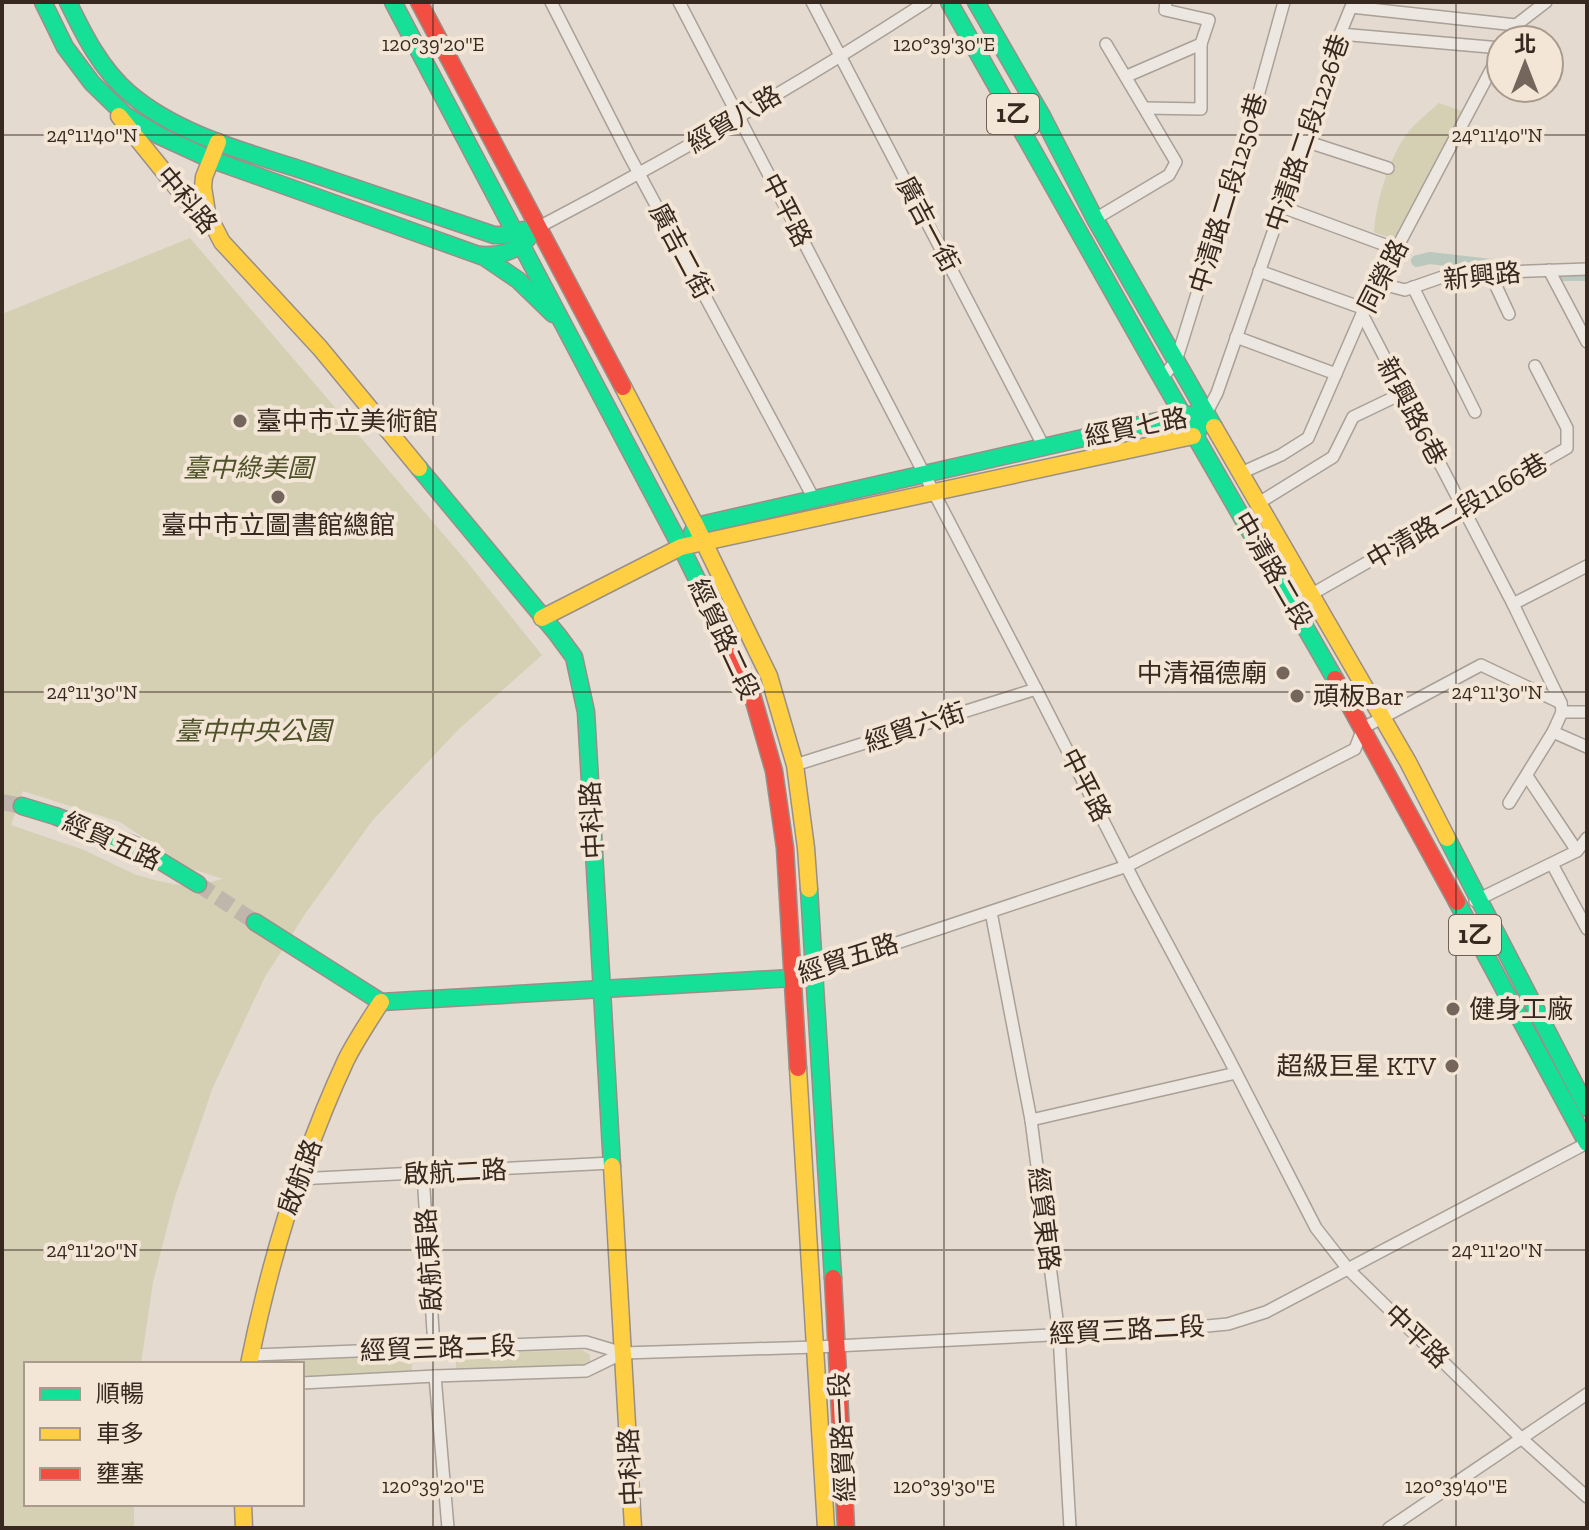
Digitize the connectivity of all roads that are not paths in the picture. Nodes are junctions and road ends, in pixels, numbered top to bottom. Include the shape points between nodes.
1 (43, 2) edge
2 (68, 2) edge
3 (393, 2) edge
4 (419, 2) edge
5 (551, 2) edge
6 (679, 2) edge
7 (812, 2) edge
8 (926, 2) edge
9 (949, 2) edge
10 (976, 2) edge
11 (1166, 2) edge
12 (1284, 2) edge
13 (1546, 2) edge
14 (1507, 24) edge
15 (1517, 24) edge
16 (1340, 34) junction
17 (1106, 44) dead end
18 (1201, 44) junction
19 (1485, 48) edge
20 (840, 56) junction
21 (1127, 76) junction
22 (1485, 80) edge
23 (92, 83) junction
24 (1145, 108) junction
25 (739, 118) junction
26 (1305, 141) junction
27 (218, 142) junction
28 (210, 159) junction
29 (1388, 168) dead end
30 (640, 174) junction
31 (1282, 207) junction
32 (1095, 219) junction
33 (537, 228) junction
34 (518, 238) junction
35 (222, 242) junction
36 (1396, 249) junction
37 (477, 254) junction
38 (1587, 269) edge
39 (1549, 270) junction
40 (1259, 271) junction
41 (1490, 273) junction
42 (1378, 283) junction
43 (1413, 287) junction
44 (1363, 312) junction
45 (1509, 314) dead end
46 (565, 326) junction
47 (1236, 337) junction
48 (1587, 342) edge
49 (1176, 361) junction
50 (1535, 366) dead end
51 (1336, 374) junction
52 (1162, 378) junction
53 (1403, 393) junction
54 (1475, 412) dead end
55 (1206, 414) junction
56 (1184, 415) junction
57 (1196, 435) junction
58 (1044, 447) junction
59 (1241, 473) junction
60 (924, 474) junction
61 (934, 492) junction
62 (814, 499) junction
63 (1257, 504) junction
64 (1463, 508) junction
65 (696, 526) junction
66 (704, 542) junction
67 (681, 547) junction
68 (1587, 566) edge
69 (1312, 594) junction
70 (1513, 604) junction
71 (542, 618) junction
72 (1036, 689) junction
73 (1561, 708) junction
74 (1587, 712) edge
75 (1383, 718) junction
76 (1363, 728) junction
77 (1553, 732) junction
78 (1587, 747) edge
79 (795, 765) junction
80 (1527, 776) junction
81 (1509, 803) dead end
82 (22, 806) tunnel mouth
83 (1584, 845) edge
84 (1552, 864) junction
85 (1127, 866) junction
86 (198, 884) tunnel mouth
87 (1478, 900) junction
88 (1460, 907) junction
89 (991, 912) junction
90 (255, 922) tunnel mouth
91 (1587, 929) edge
92 (814, 970) junction
93 (792, 978) junction
94 (602, 989) junction
95 (381, 1002) junction
96 (1236, 1073) junction
97 (1587, 1108) edge
98 (1031, 1120) junction
99 (1587, 1143) edge
100 (612, 1163) junction
101 (423, 1174) junction
102 (297, 1179) junction
103 (1348, 1269) junction
104 (1059, 1335) junction
105 (837, 1345) junction
106 (434, 1347) junction
107 (816, 1347) junction
108 (623, 1353) junction
109 (250, 1360) edge
110 (435, 1376) junction
111 (304, 1383) edge
112 (1587, 1394) edge
113 (1521, 1438) junction
114 (1587, 1497) edge
115 (243, 1506) edge
116 (244, 1528) edge
117 (448, 1528) edge
118 (633, 1528) edge
119 (826, 1528) edge
120 (846, 1528) edge
121 (1070, 1528) edge
122 (1389, 1528) edge

1 - 23 street, 中科路 via 65,47
2 - 27 street, 中科路 via 109,73 139,102
3 - 34 street, 經貿路二段
4 - 33 street, 經貿路二段
5 - 30 street, 廣吉二街
6 - 25 street, 中平路
7 - 20 street, 廣吉一街
8 - 20 street, 經貿八路
9 - 52 street, 中清路二段 / 1乙
10 - 32 street, 中清路二段 / 1乙
11 - 18 street via 1165,10 1209,20
12 - 49 street, 中清路二段1250巷
13 - 15 street
14 - 16 street, 中清路二段1226巷 via 1351,7
16 - 19 street
16 - 26 street, 中清路二段1226巷
17 - 21 street
18 - 21 street
18 - 24 street via 1201,109
20 - 25 street, 經貿八路
20 - 58 street, 廣吉一街
21 - 24 street
22 - 36 street, 同榮路
23 - 28 street, 中科路 via 125,115
23 - 35 street, 中科路
24 - 32 street via 1176,162 1169,175
25 - 30 street, 經貿八路
25 - 60 street, 中平路
26 - 29 street
26 - 31 street, 中清路二段1226巷
27 - 28 street, 中科路
27 - 34 street, 經貿八路 via 494,235
28 - 35 street, 中科路 via 204,198
28 - 37 street, 經貿八路
30 - 33 street, 經貿八路
30 - 62 street, 廣吉二街
31 - 36 street
31 - 40 street, 中清路二段1226巷
32 - 49 street, 中清路二段 / 1乙
33 - 34 street, 經貿八路
33 - 65 street, 經貿路二段
34 - 37 street, 經貿八路 via 498,255
34 - 46 street, 經貿路二段
35 - 71 street, 中科路 via 320,348
36 - 42 street, 同榮路
37 - 46 street, 經貿八路 via 518,280
38 - 39 street, 新興路
39 - 41 street, 新興路
39 - 48 street
40 - 44 street
40 - 47 street, 中清路二段1226巷
41 - 43 street, 新興路 via 1451,274
41 - 45 street
42 - 43 street, 新興路
42 - 44 street, 同榮路
43 - 54 street
44 - 51 street, 同榮路
44 - 53 street, 新興路6巷
46 - 67 street, 經貿路二段
47 - 51 street
47 - 55 street, 中清路二段1226巷
49 - 52 street, 中清路二段1250巷
49 - 55 street, 中清路二段 / 1乙
50 - 64 street, 中清路二段1166巷 via 1567,428 1567,448
51 - 59 street, 同榮路 via 1308,438
52 - 56 street, 中清路二段 / 1乙
53 - 63 street via 1353,417 1333,457
53 - 64 street, 新興路6巷
55 - 56 street, 經貿七路
55 - 57 street, 經貿七路
55 - 59 street, 中清路二段 / 1乙
56 - 57 street, 中清路二段 / 1乙
56 - 58 street, 經貿七路
57 - 61 street, 經貿七路
57 - 76 street, 中清路二段 / 1乙
58 - 60 street, 經貿七路
59 - 63 street, 中清路二段 / 1乙
60 - 61 street, 中平路
60 - 62 street, 經貿七路
61 - 66 street, 經貿七路
61 - 72 street, 中平路
62 - 65 street, 經貿七路
63 - 69 street, 中清路二段 / 1乙
64 - 69 street, 中清路二段1166巷
64 - 70 street, 新興路6巷
65 - 66 street, 經貿路二段
65 - 67 street, 經貿七路
66 - 67 street, 經貿七路
66 - 79 street, 經貿路二段 via 769,676
67 - 71 street, 經貿七路
67 - 93 street, 經貿路二段 via 749,684 774,771 785,848
68 - 70 street
69 - 75 street, 中清路二段 / 1乙
70 - 73 street, 新興路6巷
71 - 94 street, 中科路 via 574,657 586,712
72 - 79 street, 經貿六街
72 - 85 street, 中平路
73 - 74 street
73 - 75 street via 1481,665
73 - 77 street
75 - 76 street
75 - 87 street, 中清路二段 / 1乙
76 - 85 street, 經貿五路 via 1355,749
76 - 88 street, 中清路二段 / 1乙
77 - 78 street
77 - 80 street
79 - 92 street, 經貿路二段
80 - 81 street
80 - 83 street
82 - 86 street, 經貿五路 via 134,845
83 - 84 street
84 - 87 street
84 - 91 street
85 - 89 street, 經貿五路
85 - 96 street, 中平路
87 - 88 street
87 - 97 street, 中清路二段 / 1乙
88 - 99 street, 中清路二段 / 1乙
89 - 92 street, 經貿五路
89 - 98 street, 經貿東路
90 - 95 street
92 - 93 street, 經貿五路
92 - 105 street, 經貿路二段
93 - 94 street, 經貿五路
93 - 107 street, 經貿路二段
94 - 95 street, 經貿五路
94 - 100 street, 中科路
95 - 102 street, 啟航路 via 347,1058
96 - 98 street
96 - 103 street, 中平路 via 1316,1228
98 - 104 street, 經貿東路
99 - 103 street, 經貿三路二段
100 - 101 street, 啟航二路
100 - 108 street, 中科路
101 - 102 street, 啟航二路
101 - 106 street, 啟航東路
102 - 109 street, 啟航路
103 - 104 street, 經貿三路二段 via 1266,1312 1228,1324
103 - 113 street, 中平路
104 - 105 street, 經貿三路二段
104 - 121 street, 經貿東路
105 - 107 street, 經貿三路二段
105 - 120 street, 經貿路一段
106 - 108 street, 經貿三路二段 via 586,1342
106 - 109 street, 經貿三路二段
107 - 108 street, 經貿三路二段
107 - 119 street, 經貿路一段
108 - 110 street, 經貿三路二段 via 586,1371
108 - 118 street, 中科路
110 - 111 street, 經貿三路二段
110 - 117 street
112 - 113 street
113 - 114 street, 中平路
113 - 122 street
115 - 116 street

